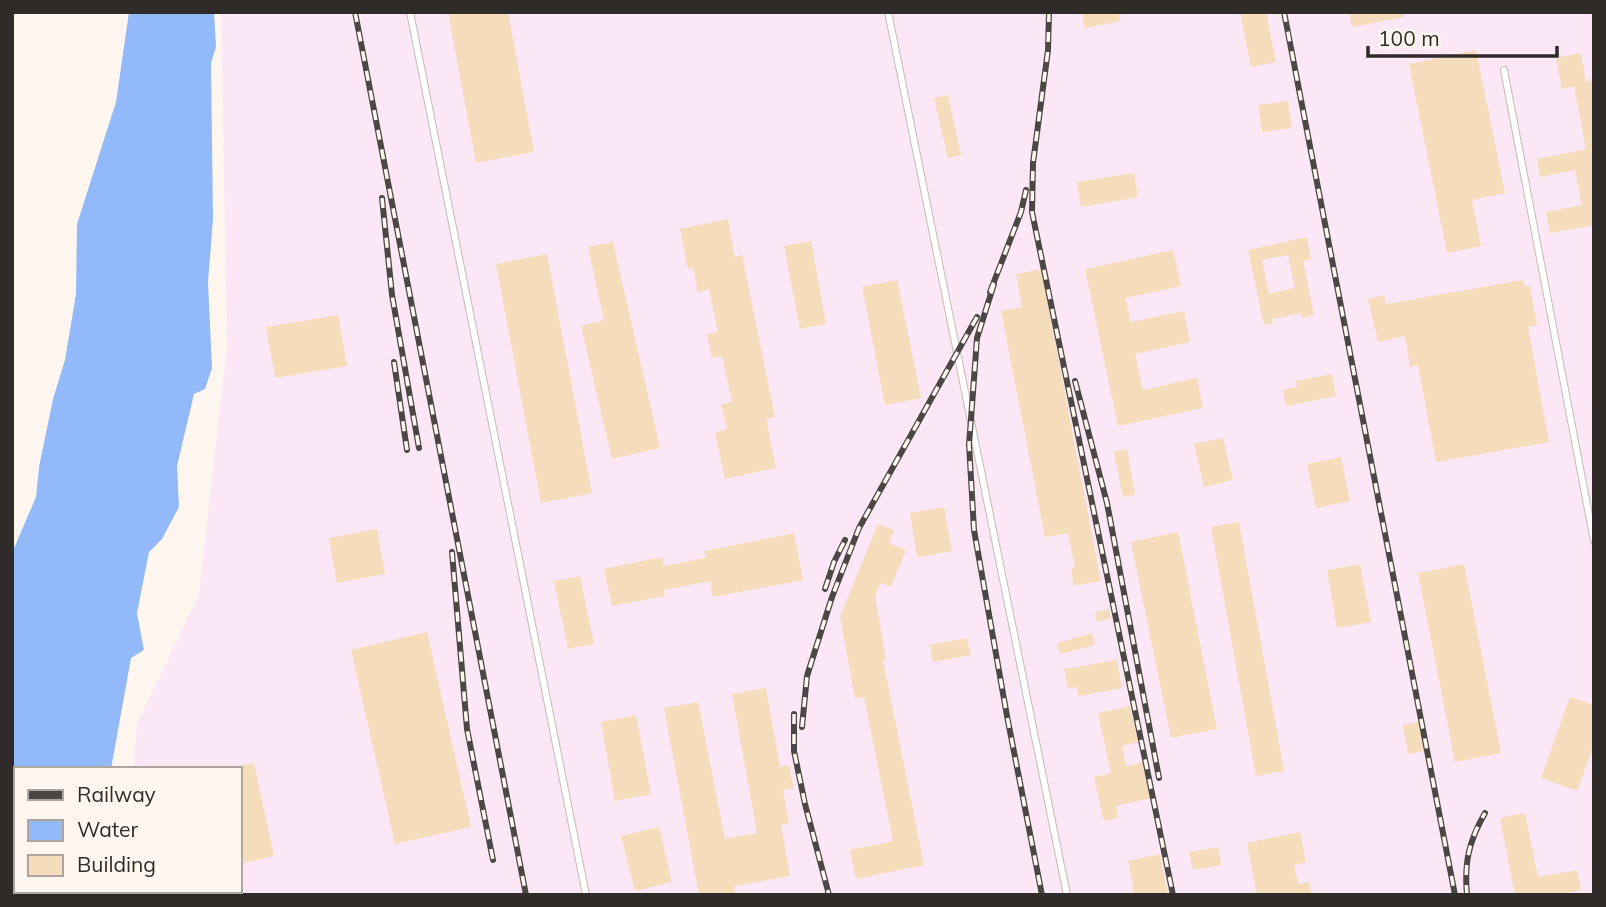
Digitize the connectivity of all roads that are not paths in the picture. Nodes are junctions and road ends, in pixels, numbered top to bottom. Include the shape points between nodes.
1 (410, 12) edge
2 (888, 12) edge
3 (1504, 70) dead end
4 (1594, 541) edge
5 (586, 895) edge
6 (1067, 895) edge

1 - 5 lane
2 - 6 lane
3 - 4 lane

